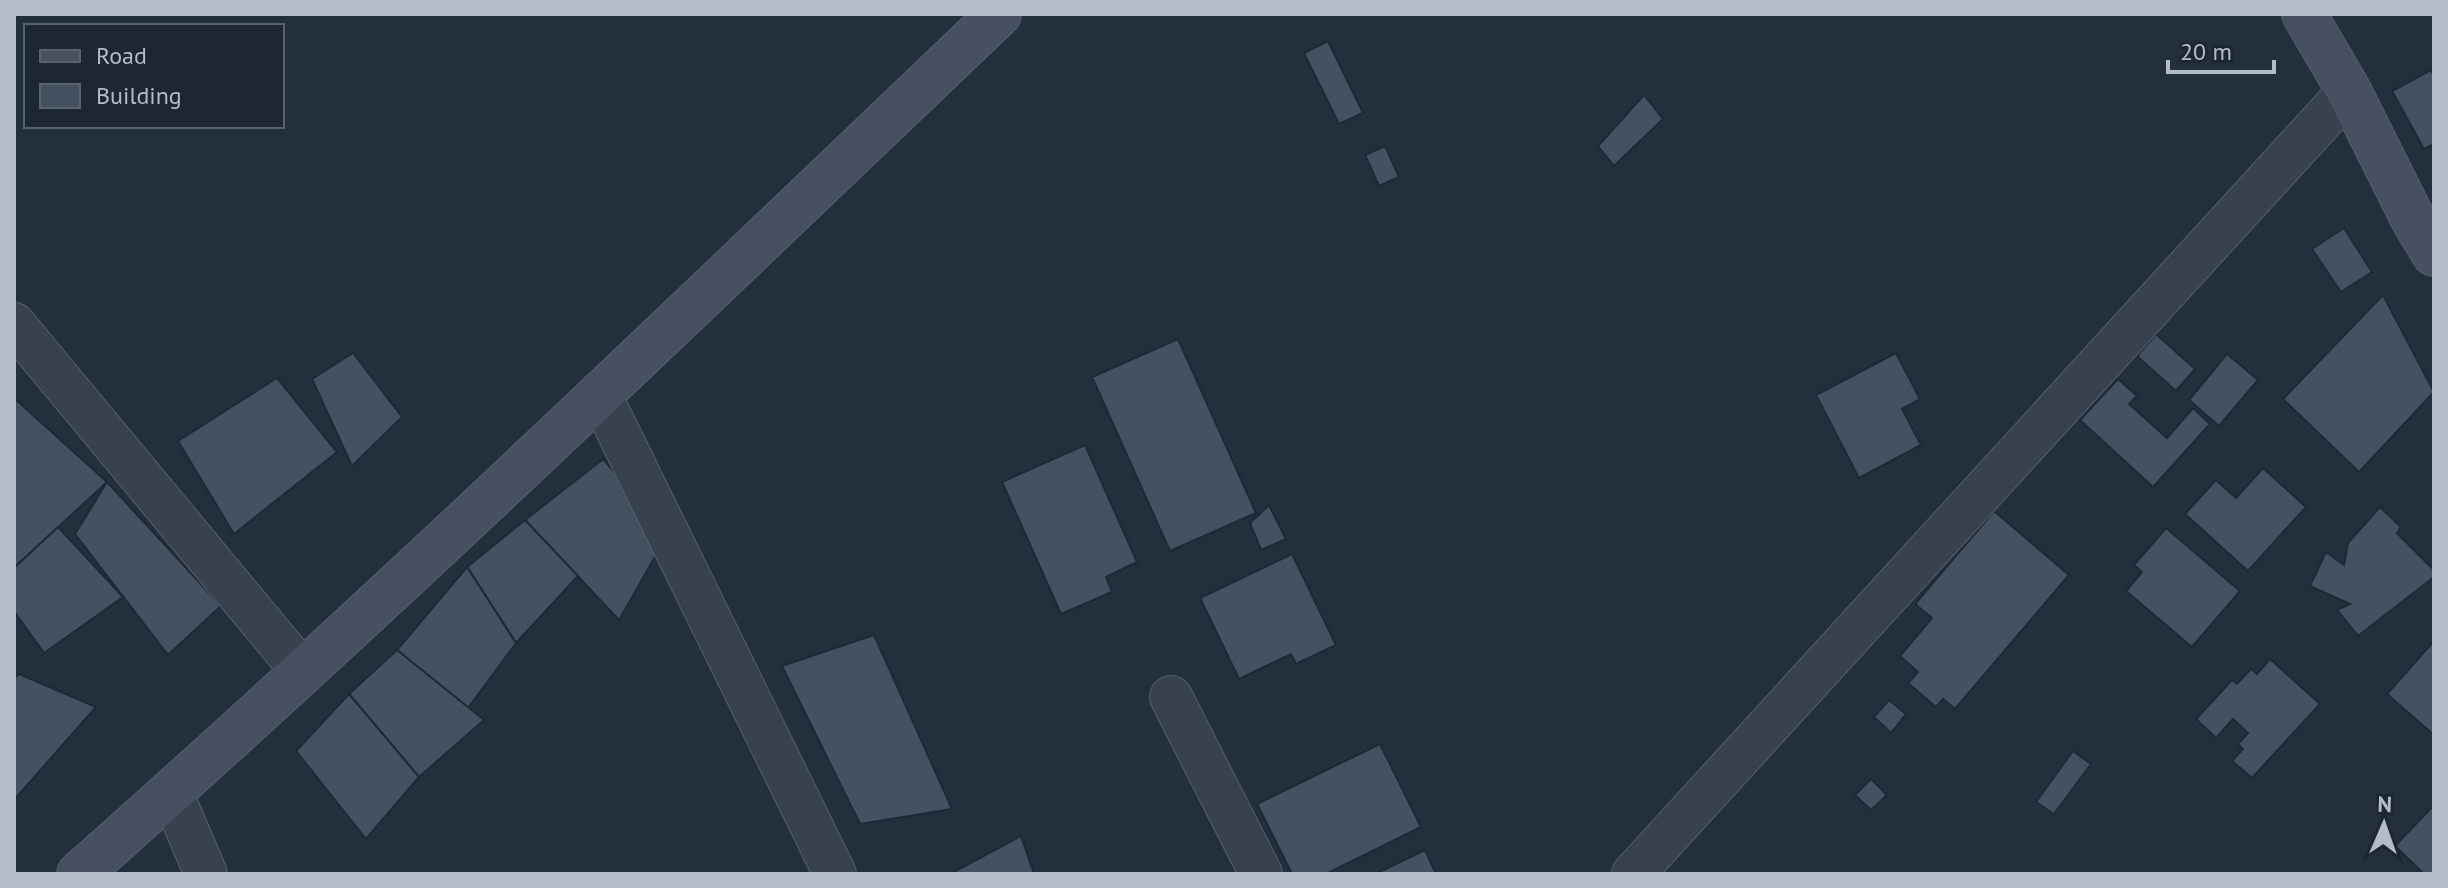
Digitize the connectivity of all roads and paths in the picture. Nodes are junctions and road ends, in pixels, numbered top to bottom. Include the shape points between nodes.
1 (999, 14) edge
2 (2304, 14) edge
3 (2349, 91) junction
4 (2434, 254) edge
5 (14, 324) edge
6 (600, 395) junction
7 (302, 671) junction
8 (1171, 697) dead end
9 (171, 792) junction
10 (79, 874) edge
11 (206, 874) edge
12 (835, 874) edge
13 (1261, 874) edge
14 (1633, 874) edge

1 - 6 main road
2 - 3 main road
3 - 4 main road
3 - 14 street
5 - 7 street
6 - 7 main road
6 - 12 street
7 - 9 main road
8 - 13 street
9 - 10 main road
9 - 11 street

